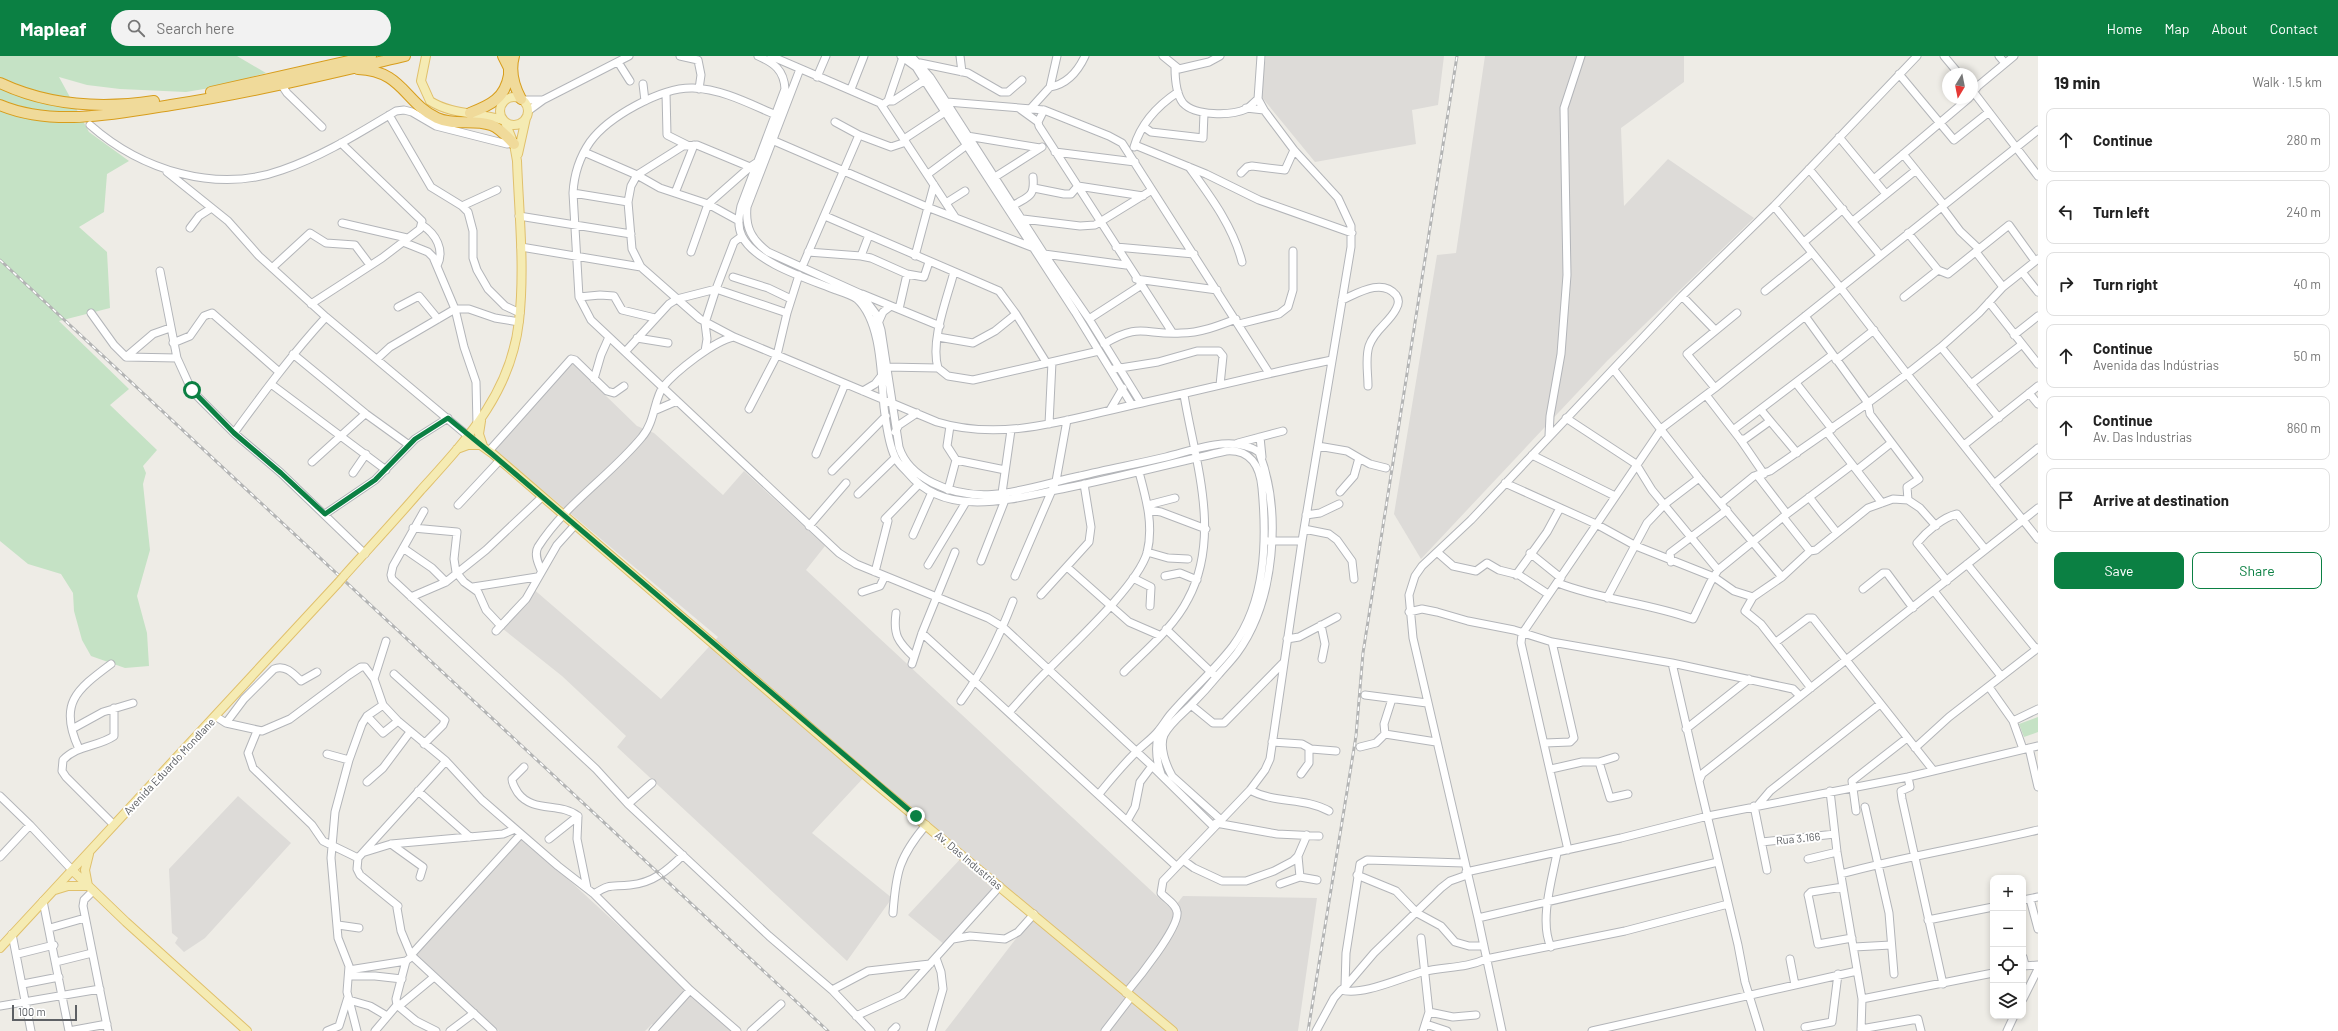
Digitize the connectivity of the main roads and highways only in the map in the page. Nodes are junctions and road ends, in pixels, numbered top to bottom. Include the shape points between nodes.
1 (371, 56) edge
2 (405, 56) edge
3 (426, 56) edge
4 (503, 56) edge
5 (514, 56) edge
6 (348, 69) junction
7 (510, 75) junction
8 (0, 83) edge
9 (522, 99) junction
10 (504, 101) junction
11 (0, 105) edge
12 (470, 113) junction
13 (527, 114) junction
14 (504, 121) junction
15 (517, 142) junction
16 (479, 423) junction
17 (468, 436) junction
18 (457, 449) junction
19 (487, 449) junction
20 (89, 853) junction
21 (73, 871) junction
22 (90, 888) junction
23 (54, 890) junction
24 (0, 948) edge
25 (247, 1031) edge
26 (1173, 1031) edge

1 - 8 highway via 212,92 121,106 66,104
2 - 6 highway
3 - 12 main road via 421,81 427,98 443,108
4 - 7 highway
5 - 9 highway via 512,72 517,92
6 - 11 highway via 198,101 109,114 48,115
6 - 15 highway via 367,70 390,77 422,108 443,121 492,125
7 - 10 highway via 509,91
7 - 12 highway via 507,87 500,98
9 - 10 main road via 513,97
9 - 13 main road
10 - 12 main road via 491,108
10 - 14 main road via 500,109
12 - 14 main road
13 - 14 main road via 519,125
13 - 15 main road
14 - 15 main road
15 - 16 main road via 522,286 519,322 503,377
16 - 17 main road, Avenida Eduardo Mondlane
16 - 19 main road via 479,434
17 - 18 main road, Avenida Eduardo Mondlane
17 - 19 main road, Av. Das Industrias
18 - 19 main road via 468,445
18 - 20 main road, Avenida Eduardo Mondlane, bridge via 365,554
19 - 26 main road, Av. Das Industrias via 926,825
20 - 21 main road, Avenida Eduardo Mondlane
20 - 22 main road via 85,870
21 - 22 main road
21 - 23 main road, Avenida Eduardo Mondlane
22 - 23 main road via 68,886
22 - 25 main road
23 - 24 main road, Avenida Eduardo Mondlane

